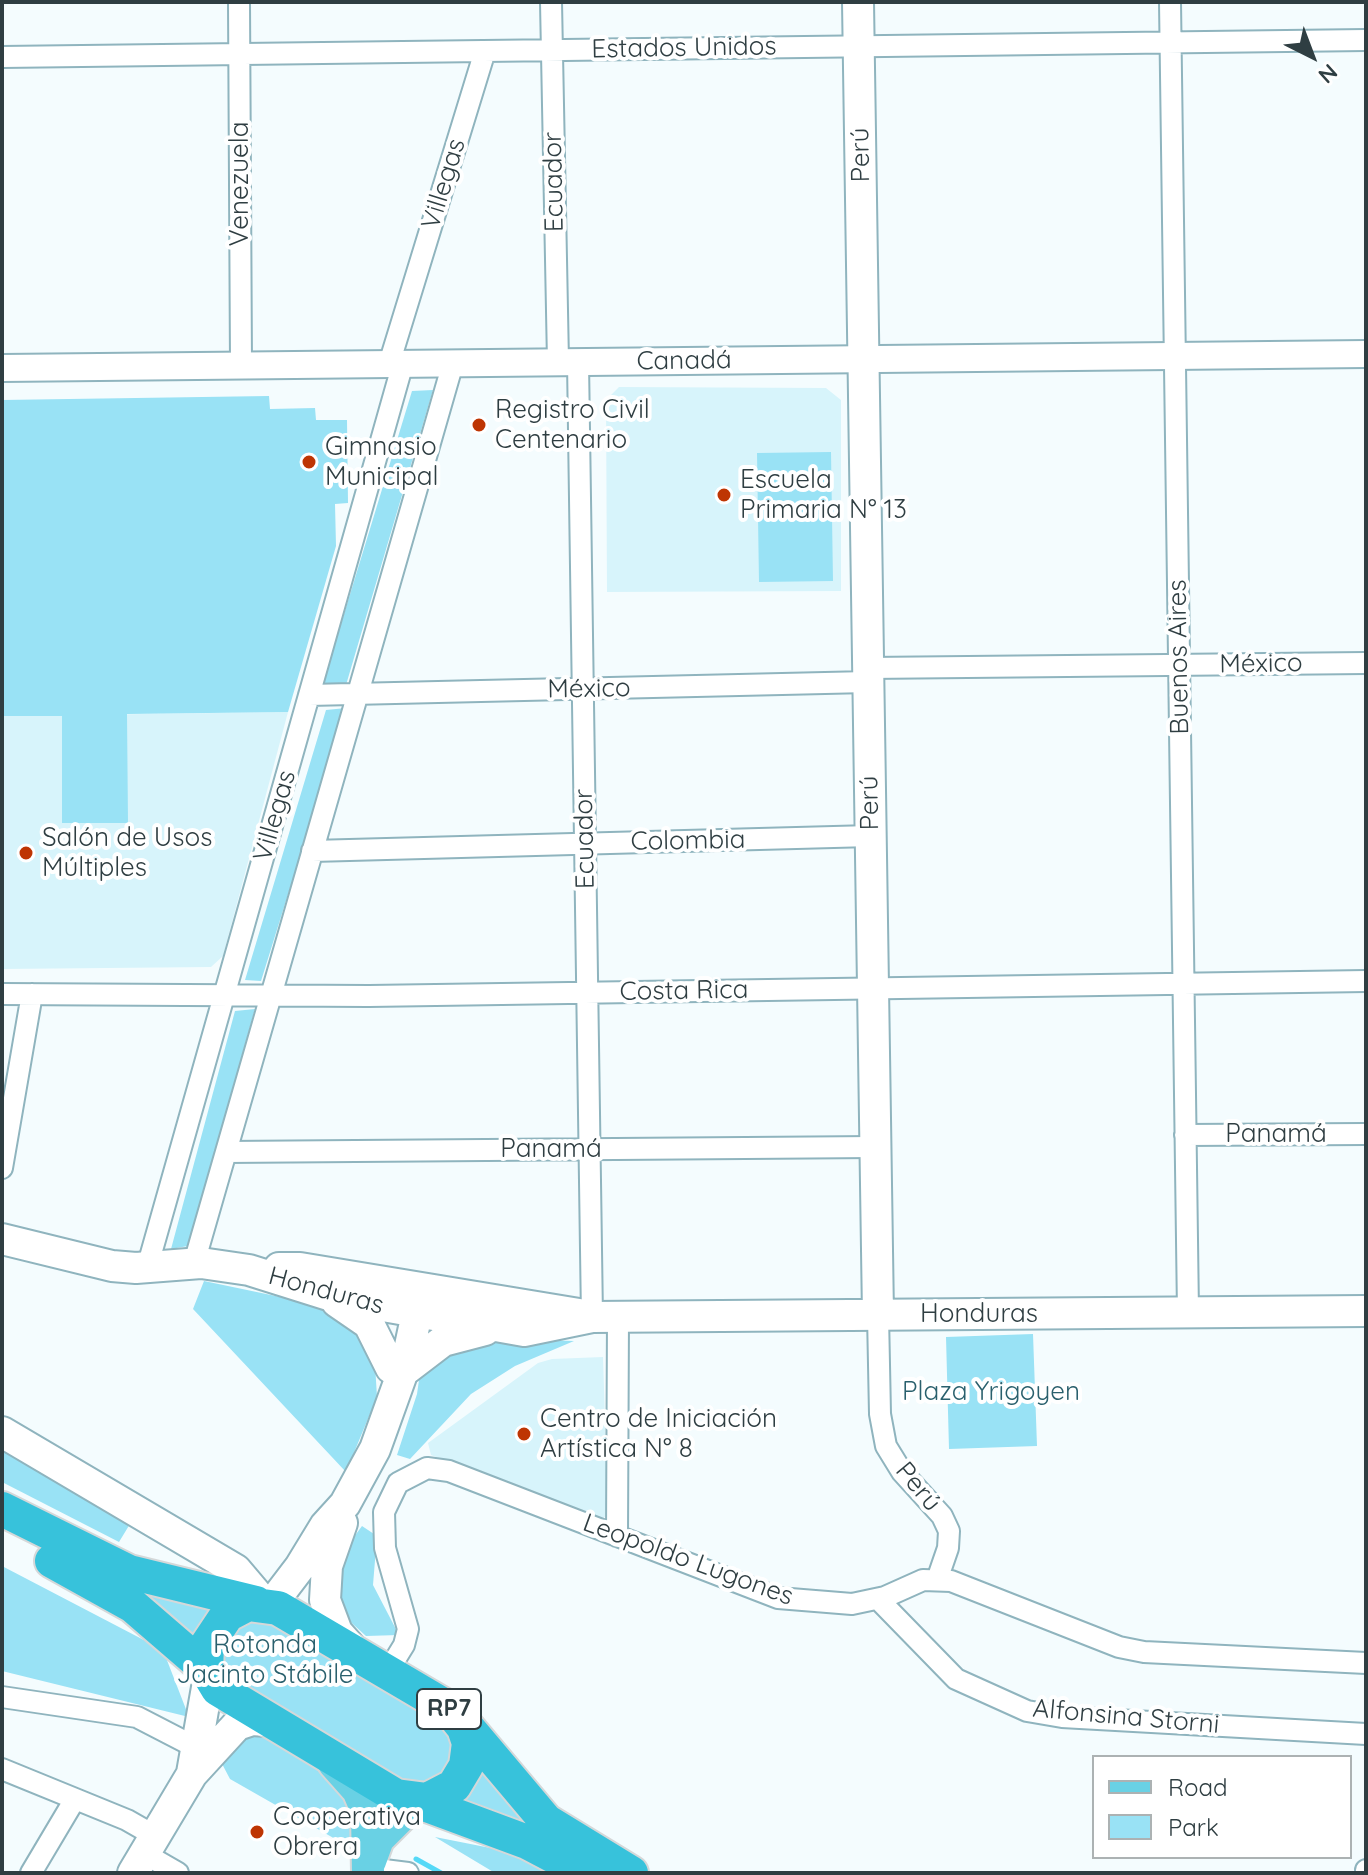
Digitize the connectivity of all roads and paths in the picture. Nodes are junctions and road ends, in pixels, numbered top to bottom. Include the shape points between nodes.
1 (239, 2) edge
2 (551, 2) edge
3 (858, 2) edge
4 (1170, 2) edge
5 (1366, 40) edge
6 (1171, 42) junction
7 (859, 46) junction
8 (552, 50) junction
9 (485, 51) junction
10 (239, 54) junction
11 (2, 57) edge
12 (1366, 354) edge
13 (1175, 355) junction
14 (864, 359) junction
15 (568, 362) junction
16 (453, 363) junction
17 (396, 364) junction
18 (241, 365) junction
19 (2, 368) edge
20 (1366, 663) edge
21 (1179, 665) junction
22 (868, 675) junction
23 (583, 689) junction
24 (357, 694) junction
25 (309, 695) junction
26 (871, 836) junction
27 (585, 844) junction
28 (312, 851) junction
29 (1366, 981) edge
30 (1183, 984) junction
31 (873, 989) junction
32 (587, 993) junction
33 (2, 994) edge
34 (32, 994) junction
35 (224, 994) junction
36 (270, 996) junction
37 (1366, 1134) edge
38 (1185, 1135) junction
39 (875, 1147) junction
40 (589, 1149) junction
41 (226, 1152) junction
42 (2, 1168) edge
43 (2, 1239) edge
44 (194, 1263) junction
45 (147, 1268) junction
46 (249, 1270) junction
47 (321, 1294) junction
48 (411, 1304) junction
49 (1366, 1311) edge
50 (1188, 1312) junction
51 (878, 1315) junction
52 (605, 1317) junction
53 (499, 1328) junction
54 (398, 1369) junction
55 (2, 1432) edge
56 (345, 1504) junction
57 (2, 1509) edge
58 (2, 1535) edge
59 (617, 1536) junction
60 (937, 1580) junction
61 (878, 1599) junction
62 (264, 1604) junction
63 (356, 1652) junction
64 (1366, 1663) edge
65 (388, 1671) junction
66 (208, 1672) junction
67 (2, 1697) edge
68 (456, 1715) junction
69 (267, 1721) junction
70 (1366, 1734) edge
71 (326, 1756) junction
72 (194, 1761) junction
73 (2, 1769) edge
74 (75, 1799) junction
75 (418, 1801) junction
76 (144, 1854) edge
77 (368, 1870) edge
78 (31, 1873) edge
79 (178, 1873) edge
80 (408, 1873) edge
81 (586, 1873) edge
82 (631, 1873) edge

1 - 10 street, Venezuela
2 - 8 street, Ecuador
3 - 7 main road, Perú
4 - 6 street, Buenos Aires
5 - 6 street, Estados Unidos
6 - 7 street, Estados Unidos
6 - 13 street, Buenos Aires
7 - 8 street, Estados Unidos
7 - 14 main road, Perú
8 - 9 street, Estados Unidos
8 - 15 street, Ecuador
9 - 10 street, Estados Unidos
9 - 17 street, Villegas
10 - 11 street, Estados Unidos
10 - 18 street, Venezuela
12 - 13 street, Canadá
13 - 14 street, Canadá
13 - 21 street, Buenos Aires
14 - 15 street, Canadá
14 - 22 main road, Perú
15 - 16 street, Canadá
15 - 23 street, Ecuador
16 - 17 street, Canadá
16 - 24 street, Villegas
17 - 18 street, Canadá
17 - 25 street, Villegas
18 - 19 street, Canadá
20 - 21 street, México
21 - 22 street, México
21 - 30 street, Buenos Aires
22 - 23 street, México
22 - 26 main road, Perú
23 - 24 street, México
23 - 27 street, Ecuador
24 - 25 street, México
24 - 28 street, Villegas
25 - 35 street, Villegas
26 - 27 street, Colombia
26 - 31 main road, Perú
27 - 28 street, Colombia
27 - 32 street, Ecuador
28 - 36 street, Villegas
29 - 30 street, Costa Rica
30 - 31 street, Costa Rica
30 - 38 street, Buenos Aires
31 - 32 street, Costa Rica
31 - 39 main road, Perú
32 - 36 street, Costa Rica
32 - 40 street, Ecuador
33 - 34 street, Costa Rica
34 - 35 street, Costa Rica
34 - 42 street
35 - 36 street, Costa Rica
35 - 45 street, Villegas
36 - 41 street, Villegas
37 - 38 street, Panamá
38 - 50 street, Buenos Aires
39 - 40 street, Panamá
39 - 51 main road, Perú
40 - 41 street, Panamá
40 - 52 street, Ecuador
41 - 44 street, Villegas
43 - 45 main road, Honduras via 98,1263
44 - 45 main road, Honduras
44 - 46 main road, Honduras
46 - 47 main road, Honduras
46 - 48 main road, Honduras via 300,1268
47 - 48 main road, Honduras
47 - 54 main road via 369,1324
48 - 52 main road, Honduras
48 - 53 main road, Honduras
48 - 54 main road
49 - 50 main road, Honduras
50 - 51 main road, Honduras
51 - 52 main road, Honduras
51 - 60 street, Perú via 880,1414 886,1446 949,1531
52 - 53 main road, Honduras via 534,1330
52 - 59 street, Ecuador
53 - 54 main road via 443,1341
54 - 56 main road via 375,1449
55 - 62 main road via 236,1570
56 - 62 main road via 300,1567
56 - 63 main road via 327,1566 325,1600 337,1632
57 - 62 highway, RP7 via 129,1572
58 - 66 highway via 133,1606
59 - 61 street, Leopoldo Lugones via 778,1598 833,1604
59 - 65 street, Leopoldo Lugones via 449,1471 427,1468 406,1476 392,1491 384,1512 385,1548 408,1629
60 - 61 street, Leopoldo Lugones via 912,1583
60 - 64 street, Leopoldo Lugones via 1144,1652
61 - 70 street, Alfonsina Storni via 956,1679 1027,1711
62 - 63 highway, RP7
62 - 66 highway via 233,1610 216,1627 207,1645
63 - 65 highway, RP7
65 - 68 highway, RP7
66 - 69 highway via 224,1694
66 - 72 main road
67 - 72 street via 137,1717
68 - 75 highway, RP7 via 469,1743 466,1766 448,1791
68 - 82 highway, RP7 via 546,1821
69 - 71 highway
69 - 72 main road via 237,1725
71 - 75 highway via 396,1796
71 - 77 main road via 363,1800
72 - 76 main road
73 - 74 street
74 - 76 street
74 - 78 street
75 - 77 main road via 378,1839
75 - 81 highway via 527,1842
76 - 79 street
77 - 80 street

